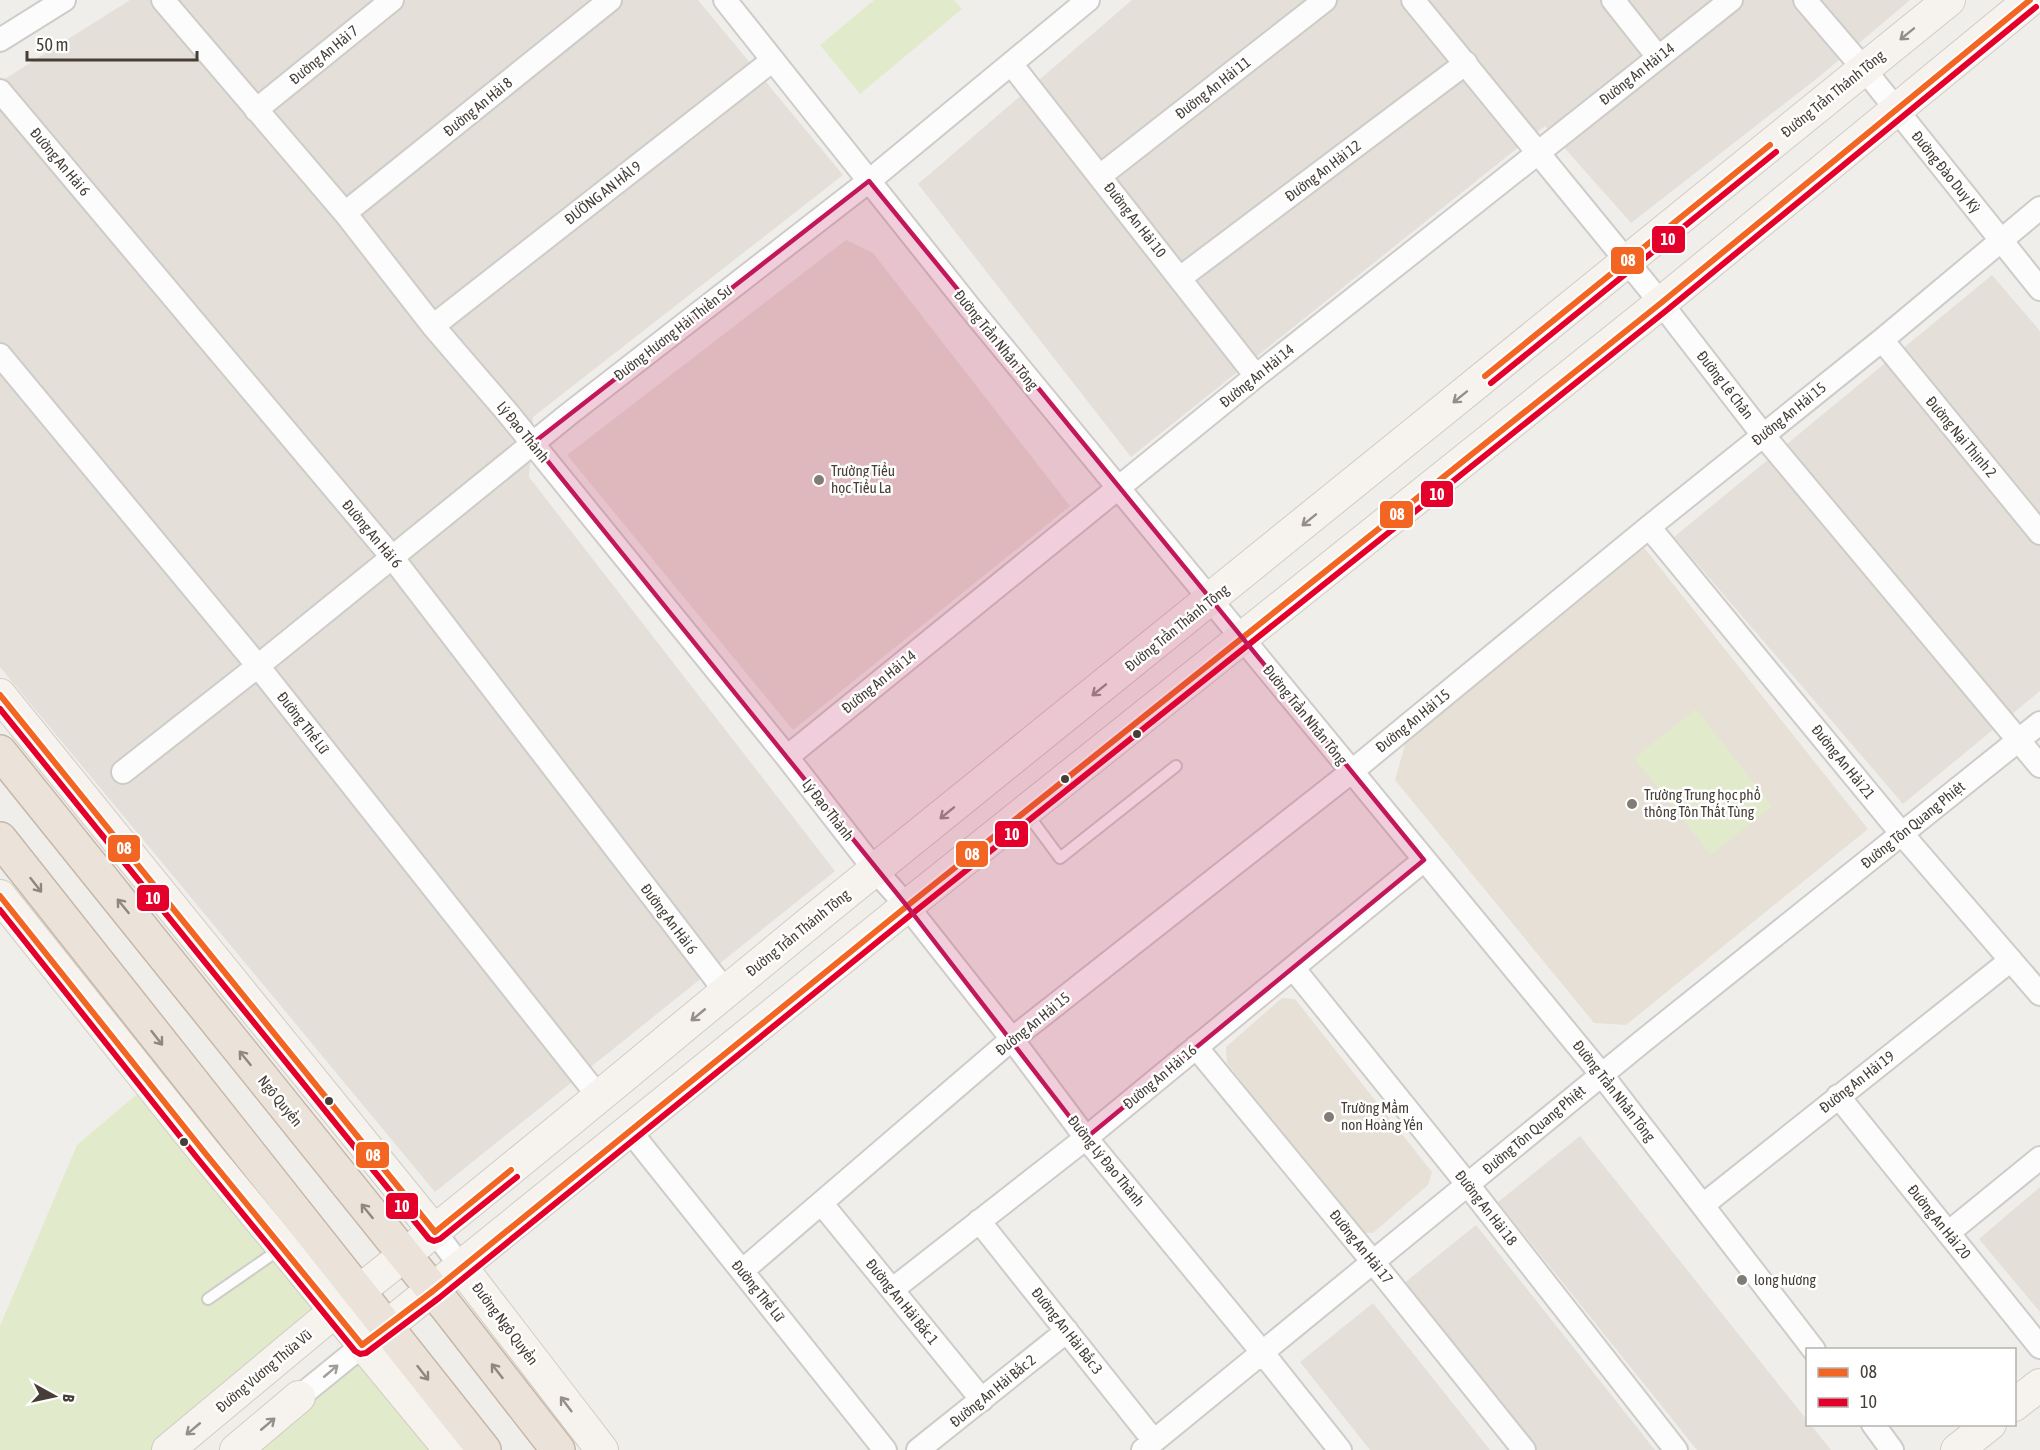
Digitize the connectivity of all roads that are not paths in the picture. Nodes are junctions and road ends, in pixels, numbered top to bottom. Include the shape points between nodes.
1 (64, 0) edge
2 (163, 0) edge
3 (392, 0) edge
4 (610, 0) edge
5 (725, 0) edge
6 (1088, 0) edge
7 (1325, 0) edge
8 (1413, 0) edge
9 (1613, 0) edge
10 (1731, 0) edge
11 (1805, 0) edge
12 (1949, 0) edge
13 (2030, 0) edge
14 (0, 40) edge
15 (1658, 57) junction
16 (773, 60) junction
17 (1466, 63) junction
18 (1012, 64) junction
19 (1864, 69) junction
20 (0, 91) edge
21 (256, 110) junction
22 (1897, 110) junction
23 (1537, 153) junction
24 (1100, 176) junction
25 (869, 181) junction
26 (2040, 208) edge
27 (345, 213) junction
28 (2000, 240) junction
29 (1627, 262) junction
30 (1180, 278) junction
31 (2040, 289) edge
32 (1661, 303) junction
33 (433, 327) junction
34 (1882, 340) junction
35 (0, 354) edge
36 (1257, 376) junction
37 (1763, 435) junction
38 (532, 443) junction
39 (1119, 489) junction
40 (1649, 527) junction
41 (2040, 533) edge
42 (392, 557) junction
43 (1210, 601) junction
44 (1242, 639) junction
45 (258, 666) junction
46 (0, 695) edge
47 (2040, 723) edge
48 (2019, 740) junction
49 (0, 752) edge
50 (787, 757) junction
51 (1176, 766) dead end
52 (2040, 766) edge
53 (123, 772) dead end
54 (1351, 772) junction
55 (1026, 812) junction
56 (1902, 834) junction
57 (0, 839) edge
58 (1424, 860) junction
59 (875, 870) junction
60 (0, 896) edge
61 (907, 906) junction
62 (2011, 960) junction
63 (1293, 968) junction
64 (726, 992) junction
65 (2040, 994) edge
66 (1012, 1040) junction
67 (1196, 1047) junction
68 (1602, 1075) junction
69 (1838, 1096) junction
70 (599, 1097) junction
71 (630, 1131) junction
72 (1086, 1138) junction
73 (2040, 1158) edge
74 (1468, 1185) junction
75 (822, 1204) junction
76 (1703, 1205) junction
77 (979, 1221) junction
78 (435, 1232) junction
79 (1948, 1233) junction
80 (283, 1247) junction
81 (404, 1256) junction
82 (1374, 1262) junction
83 (462, 1268) junction
84 (742, 1271) junction
85 (893, 1289) junction
86 (433, 1291) junction
87 (208, 1299) dead end
88 (347, 1301) junction
89 (1067, 1331) junction
90 (374, 1336) junction
91 (2040, 1347) edge
92 (1813, 1348) edge
93 (1263, 1352) junction
94 (2040, 1385) edge
95 (299, 1397) joint
96 (982, 1400) junction
97 (2016, 1403) edge
98 (1873, 1426) edge
99 (1989, 1426) edge
100 (1148, 1445) edge
101 (168, 1450) edge
102 (236, 1450) edge
103 (450, 1450) edge
104 (484, 1450) edge
105 (558, 1450) edge
106 (602, 1450) edge
107 (885, 1450) edge
108 (918, 1450) edge
109 (1340, 1450) edge
110 (1524, 1450) edge
111 (1676, 1450) edge
112 (1892, 1450) edge
113 (1957, 1450) edge

1 - 14 street
2 - 21 street, Lý Đạo Thành
3 - 21 street, Đường An Hải 7
4 - 27 street, Đường An Hải 8
5 - 16 street, Đường Trần Nhân Tông
6 - 18 street, Đường Hương Hải Thiền Sư
7 - 24 street, Đường An Hải 11
8 - 17 street, Đường Lê Chân
9 - 15 street
10 - 15 street, Đường An Hải 14
11 - 19 street, Đường Đào Duy Kỳ
12 -> 19 main road, Đường Trần Thánh Tông
13 - 22 main road
15 - 23 street, Đường An Hải 14
16 - 25 street, Đường Trần Nhân Tông
16 - 33 street, ĐƯỜNG AN HẢl 9
17 - 23 street, Đường Lê Chân
17 - 30 street, Đường An Hải 12
18 - 24 street, Đường An Hải 10
18 - 25 street, Đường Hương Hải Thiền Sư
19 - 22 street, Đường Đào Duy Kỳ
19 - 29 main road, Đường Trần Thánh Tông
20 - 42 street, Đường An Hải 6
21 - 27 street, Lý Đạo Thành
22 - 28 street, Đường Đào Duy Kỳ
22 - 32 main road
23 - 29 street, Đường Lê Chân
23 - 36 street, Đường An Hải 14
24 - 30 street, Đường An Hải 10
25 - 38 street, Đường Hương Hải Thiền Sư
25 - 39 street, Đường Trần Nhân Tông
26 - 28 street, Đường An Hải 15
27 - 33 street, Lý Đạo Thành
28 - 31 street, Đường Đào Duy Kỳ
28 - 34 street, Đường An Hải 15
29 - 32 street, Đường Lê Chân
29 -> 43 main road, Đường Trần Thánh Tông
30 - 36 street, Đường An Hải 10
32 - 37 street, Đường Lê Chân
32 - 44 main road
33 - 38 street, Lý Đạo Thành
34 - 37 street, Đường An Hải 15
34 - 41 street, Đường Nại Thịnh 2
35 - 45 street, Đường Thế Lữ
36 - 39 street, Đường An Hải 14
37 - 40 street, Đường An Hải 15
37 - 48 street, Đường Lê Chân
38 - 42 street, Đường Hương Hải Thiền Sư
38 - 50 street, Lý Đạo Thành
39 - 43 street, Đường Trần Nhân Tông
39 - 50 street, Đường An Hải 14
40 - 54 street, Đường An Hải 15
40 - 56 street, Đường An Hải 21
42 - 45 street, Đường Hương Hải Thiền Sư
42 - 64 street, Đường An Hải 6
43 - 44 street, Đường Trần Nhân Tông
43 -> 59 main road, Đường Trần Thánh Tông
44 - 54 street, Đường Trần Nhân Tông
44 - 55 main road
45 - 53 street, Đường Hương Hải Thiền Sư
45 - 70 street, Đường Thế Lữ
46 - 78 main road, Đường Ngô Quyền
47 - 48 street, Đường Tôn Quang Phiệt
48 - 52 street, Đường Lê Chân
48 - 56 street, Đường Tôn Quang Phiệt
81 -> 49 highway, Ngô Quyền
50 - 59 street, Lý Đạo Thành
51 - 55 lane via 1060,858
54 - 58 street, Đường Trần Nhân Tông
54 - 66 street, Đường An Hải 15
55 - 61 main road
56 - 62 street, Đường An Hải 21
56 - 68 street, Đường Tôn Quang Phiệt
57 -> 88 highway
58 - 63 street, Đường An Hải 16
58 - 68 street, Đường Trần Nhân Tông
59 - 61 street, Đường Lý Đạo Thành
59 - 64 main road, Đường Trần Thánh Tông
60 - 80 main road
61 - 66 street, Đường Lý Đạo Thành
61 - 71 main road
62 - 65 street, Đường An Hải 21
62 - 69 street, Đường An Hải 19
63 - 67 street, Đường An Hải 16
63 - 74 street, Đường An Hải 18
64 -> 70 main road, Đường Trần Thánh Tông
66 - 72 street, Đường Lý Đạo Thành
66 - 75 street, Đường An Hải 15
67 - 72 street, Đường An Hải 16
67 - 82 street, Đường An Hải 17
68 - 74 street, Đường Tôn Quang Phiệt
68 - 76 street, Đường Trần Nhân Tông
69 - 76 street, Đường An Hải 19
69 - 79 street, Đường An Hải 20
70 - 78 main road, Đường Trần Thánh Tông
71 - 83 main road
71 - 84 street, Đường Thế Lữ
72 - 77 street, Đường An Hải 16
72 - 93 street, Đường Lý Đạo Thành
73 - 79 street
74 - 82 street, Đường Tôn Quang Phiệt
74 - 111 street, Đường An Hải 18
75 - 84 street, Đường An Hải 15
75 - 85 street, Đường An Hải Bắc 1
76 - 92 street, Đường Trần Nhân Tông
77 - 85 street, Đường An Hải 16
77 - 89 street, Đường An Hải Bắc 3
78 - 81 main road, Đường Trần Thánh Tông
78 - 83 street, Đường Ngô Quyền
79 - 91 street, Đường An Hải 20
80 - 87 lane
80 - 88 main road
81 - 86 highway, Ngô Quyền
81 - 88 main road, Đường Vương Thừa Vũ
82 - 93 street, Đường Tôn Quang Phiệt
82 - 110 street, Đường An Hải 17
83 - 86 main road
106 -> 83 main road, Đường Ngô Quyền
84 - 107 street, Đường Thế Lữ
85 - 96 street, Đường An Hải Bắc 1
86 - 90 main road
105 -> 86 highway, Ngô Quyền
88 - 90 highway
88 -> 101 main road, Đường Vương Thừa Vũ
89 - 96 street, Đường An Hải Bắc 2
89 - 100 street, Đường An Hải Bắc 3
95 -> 90 street
90 - 103 main road
90 -> 104 highway
93 - 100 street, Đường Tôn Quang Phiệt
93 - 109 street, Đường Lý Đạo Thành
94 - 97 main road
102 -> 95 main road
96 - 108 street, Đường An Hải Bắc 2
98 - 112 street
99 - 113 main road

